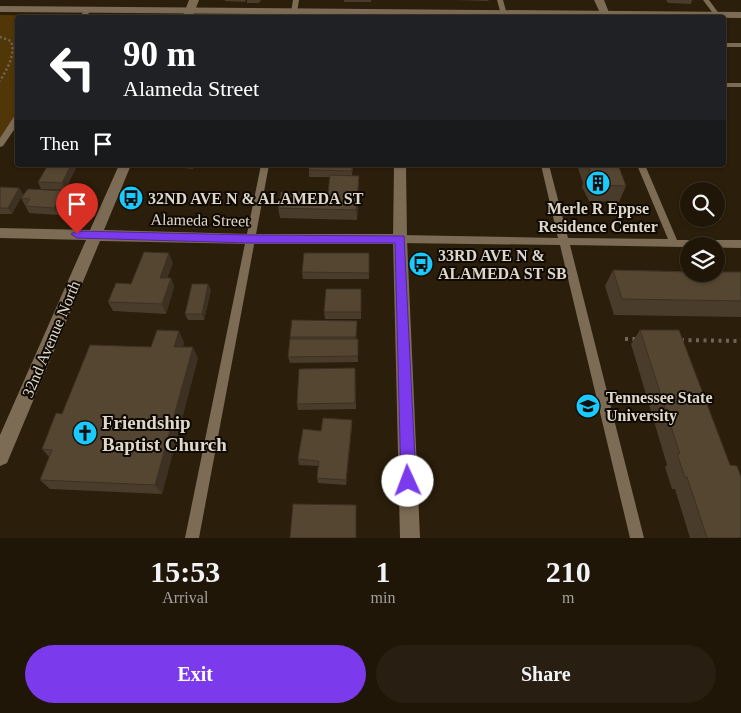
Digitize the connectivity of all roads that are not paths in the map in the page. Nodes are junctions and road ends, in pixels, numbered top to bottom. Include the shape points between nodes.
1 (194, 0) edge
2 (296, 0) edge
3 (399, 0) edge
4 (500, 0) edge
5 (599, 0) edge
6 (706, 0) edge
7 (0, 8) edge
8 (85, 13) edge
9 (188, 14) edge
10 (293, 15) edge
11 (399, 15) edge
12 (505, 15) edge
13 (606, 15) edge
14 (717, 15) joint
15 (741, 15) edge
16 (726, 45) edge
17 (741, 45) edge
18 (726, 85) edge
19 (741, 85) edge
20 (15, 122) edge
21 (0, 144) edge
22 (124, 167) edge
23 (264, 167) edge
24 (400, 167) edge
25 (546, 167) edge
26 (642, 167) edge
27 (0, 233) edge
28 (96, 235) junction
29 (250, 239) junction
30 (400, 239) junction
31 (564, 241) junction
32 (674, 243) junction
33 (741, 244) edge
34 (0, 457) edge
35 (192, 538) edge
36 (410, 538) edge
37 (637, 538) edge

1 - 9 street
2 - 10 lane
3 - 11 street
4 - 12 lane
5 - 13 street
6 - 14 lane
7 - 8 street
8 - 9 street
9 - 10 street
10 - 11 street
14 - 15 street
16 - 17 lane
18 - 19 lane
20 - 21 lane
22 - 28 street, 32nd Avenue North
23 - 29 lane
24 - 30 street
25 - 31 lane
26 - 32 lane
27 - 28 street, Alameda Street
28 - 29 street, Alameda Street
28 - 34 street, 32nd Avenue North
29 - 30 street, Alameda Street
29 - 35 lane
30 - 31 lane
30 - 36 street
31 - 32 lane
31 - 37 lane
32 - 33 lane

